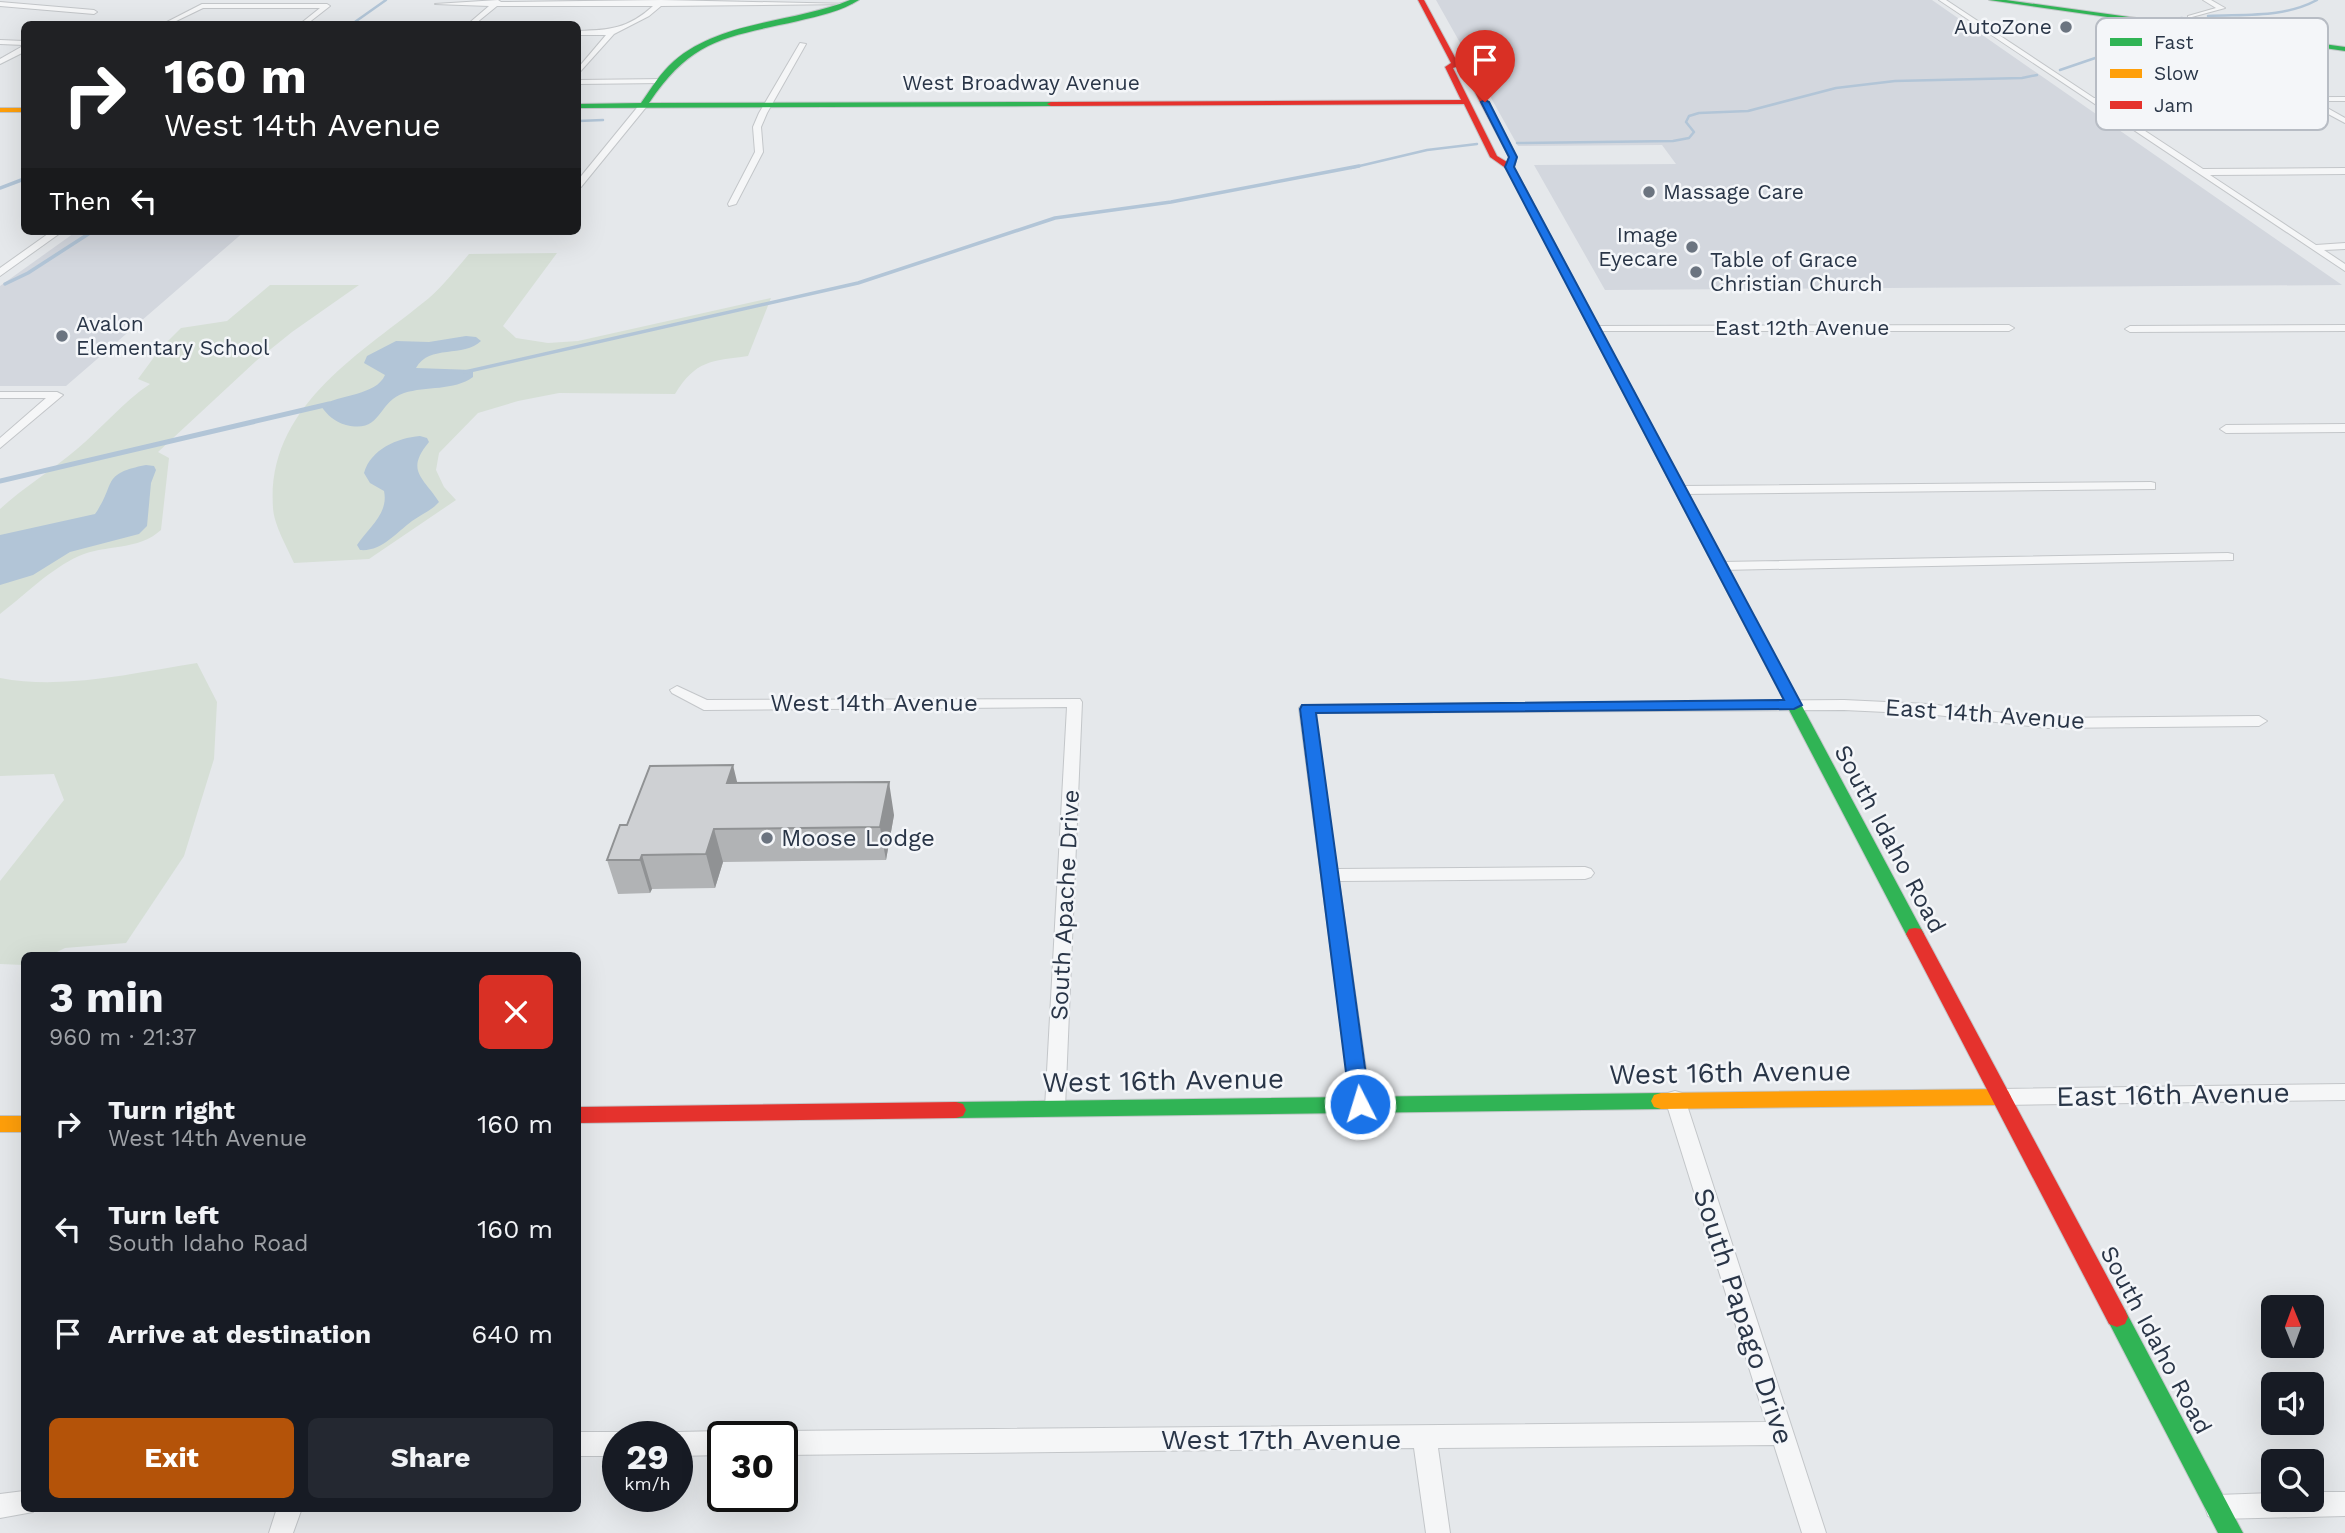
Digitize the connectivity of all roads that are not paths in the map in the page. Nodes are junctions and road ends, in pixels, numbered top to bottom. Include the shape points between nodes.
1 (1421, 0) edge
2 (1942, 0) edge
3 (1992, 0) edge
4 (2061, 0) edge
5 (2206, 0) edge
6 (497, 2) edge
7 (661, 2) edge
8 (853, 2) edge
9 (0, 4) edge
10 (322, 4) edge
11 (438, 4) dead end
12 (2190, 17) junction
13 (82, 18) dead end
14 (2122, 18) edge
15 (2197, 18) edge
16 (172, 21) edge
17 (306, 21) edge
18 (475, 21) edge
19 (581, 33) edge
20 (612, 33) junction
21 (0, 42) edge
22 (21, 43) edge
23 (802, 44) dead end
24 (21, 51) edge
25 (0, 62) edge
26 (1455, 64) junction
27 (581, 69) edge
28 (662, 81) junction
29 (581, 82) edge
30 (2091, 100) junction
31 (2096, 100) edge
32 (1466, 102) junction
33 (2096, 103) edge
34 (581, 106) edge
35 (643, 106) junction
36 (767, 106) junction
37 (0, 110) edge
38 (21, 110) edge
39 (2328, 112) edge
40 (2345, 121) edge
41 (2136, 130) edge
42 (1496, 142) junction
43 (2345, 171) edge
44 (2200, 172) junction
45 (581, 181) edge
46 (732, 204) dead end
47 (52, 235) edge
48 (2345, 246) edge
49 (2312, 247) junction
50 (0, 257) edge
51 (21, 257) junction
52 (2345, 269) edge
53 (0, 273) edge
54 (2009, 328) dead end
55 (2345, 328) edge
56 (1595, 329) junction
57 (2130, 329) dead end
58 (0, 395) edge
59 (2345, 428) edge
60 (2226, 429) dead end
61 (0, 443) edge
62 (2151, 486) dead end
63 (1681, 491) junction
64 (2228, 557) dead end
65 (1721, 566) junction
66 (677, 690) dead end
67 (1076, 702) joint
68 (1794, 705) junction
69 (2259, 721) dead end
70 (1585, 873) dead end
71 (1331, 875) junction
72 (2345, 1092) edge
73 (2001, 1097) junction
74 (1675, 1099) junction
75 (1360, 1104) junction
76 (1055, 1108) junction
77 (581, 1115) edge
78 (0, 1124) edge
79 (21, 1124) edge
80 (1781, 1433) junction
81 (1425, 1438) junction
82 (798, 1443) edge
83 (581, 1444) edge
84 (602, 1444) edge
85 (21, 1503) edge
86 (2345, 1504) edge
87 (0, 1506) edge
88 (2217, 1507) junction
89 (289, 1512) edge
90 (281, 1533) edge
91 (1438, 1533) edge
92 (1814, 1533) edge
93 (2231, 1533) edge

1 - 26 main road, South Idaho Road
2 - 30 street
3 - 14 main road
4 - 12 main road
5 - 12 street via 2222,8
6 - 7 street
6 - 11 street
6 - 18 street
7 - 8 street
7 - 20 street via 647,15
8 - 28 main road via 825,14 711,42 680,59
9 - 13 street via 94,12
10 - 16 street via 202,6
10 - 17 street
12 - 15 main road
19 - 20 street
20 - 27 street
21 - 22 street
23 - 36 street
24 - 25 street
26 - 32 main road, South Idaho Road via 1449,67
26 - 42 main road, South Idaho Road via 1465,67
28 - 29 street
28 - 35 main road
30 - 31 street
30 - 33 street
32 - 36 main road, West Broadway Avenue
32 - 42 main road, South Idaho Road
34 - 35 main road, West Broadway Avenue
35 - 36 main road, West Broadway Avenue
35 - 45 street
36 - 46 street via 757,127 759,152
37 - 38 main road
39 - 40 street
41 - 44 street
42 - 56 main road, South Idaho Road via 1494,157 1510,167
43 - 44 street
44 - 49 street
47 - 51 street
48 - 49 street
49 - 52 street via 2316,254
50 - 51 street
51 - 53 street
54 - 56 street, East 12th Avenue
55 - 57 street
56 - 63 main road, South Idaho Road
58 - 61 street via 57,395
59 - 60 street
62 - 63 street
63 - 65 main road, South Idaho Road
64 - 65 street
65 - 68 main road, South Idaho Road
66 - 67 street, West 14th Avenue via 704,705
67 - 76 street, South Apache Drive
68 - 69 street, East 14th Avenue via 1901,706 2047,723
68 - 71 street via 1307,709
68 - 73 main road, South Idaho Road
70 - 71 street
71 - 75 street
72 - 73 street, East 16th Avenue
73 - 74 main road, West 16th Avenue
73 - 88 main road, South Idaho Road
74 - 75 main road, West 16th Avenue
74 - 80 street, South Papago Drive
75 - 76 main road, West 16th Avenue
76 - 77 main road, West 16th Avenue
78 - 79 main road
80 - 81 street, West 17th Avenue
80 - 92 street, South Papago Drive
81 - 82 street, West 17th Avenue
81 - 91 street
83 - 84 street
85 - 87 street
86 - 88 street
88 - 93 main road, South Idaho Road
89 - 90 street

